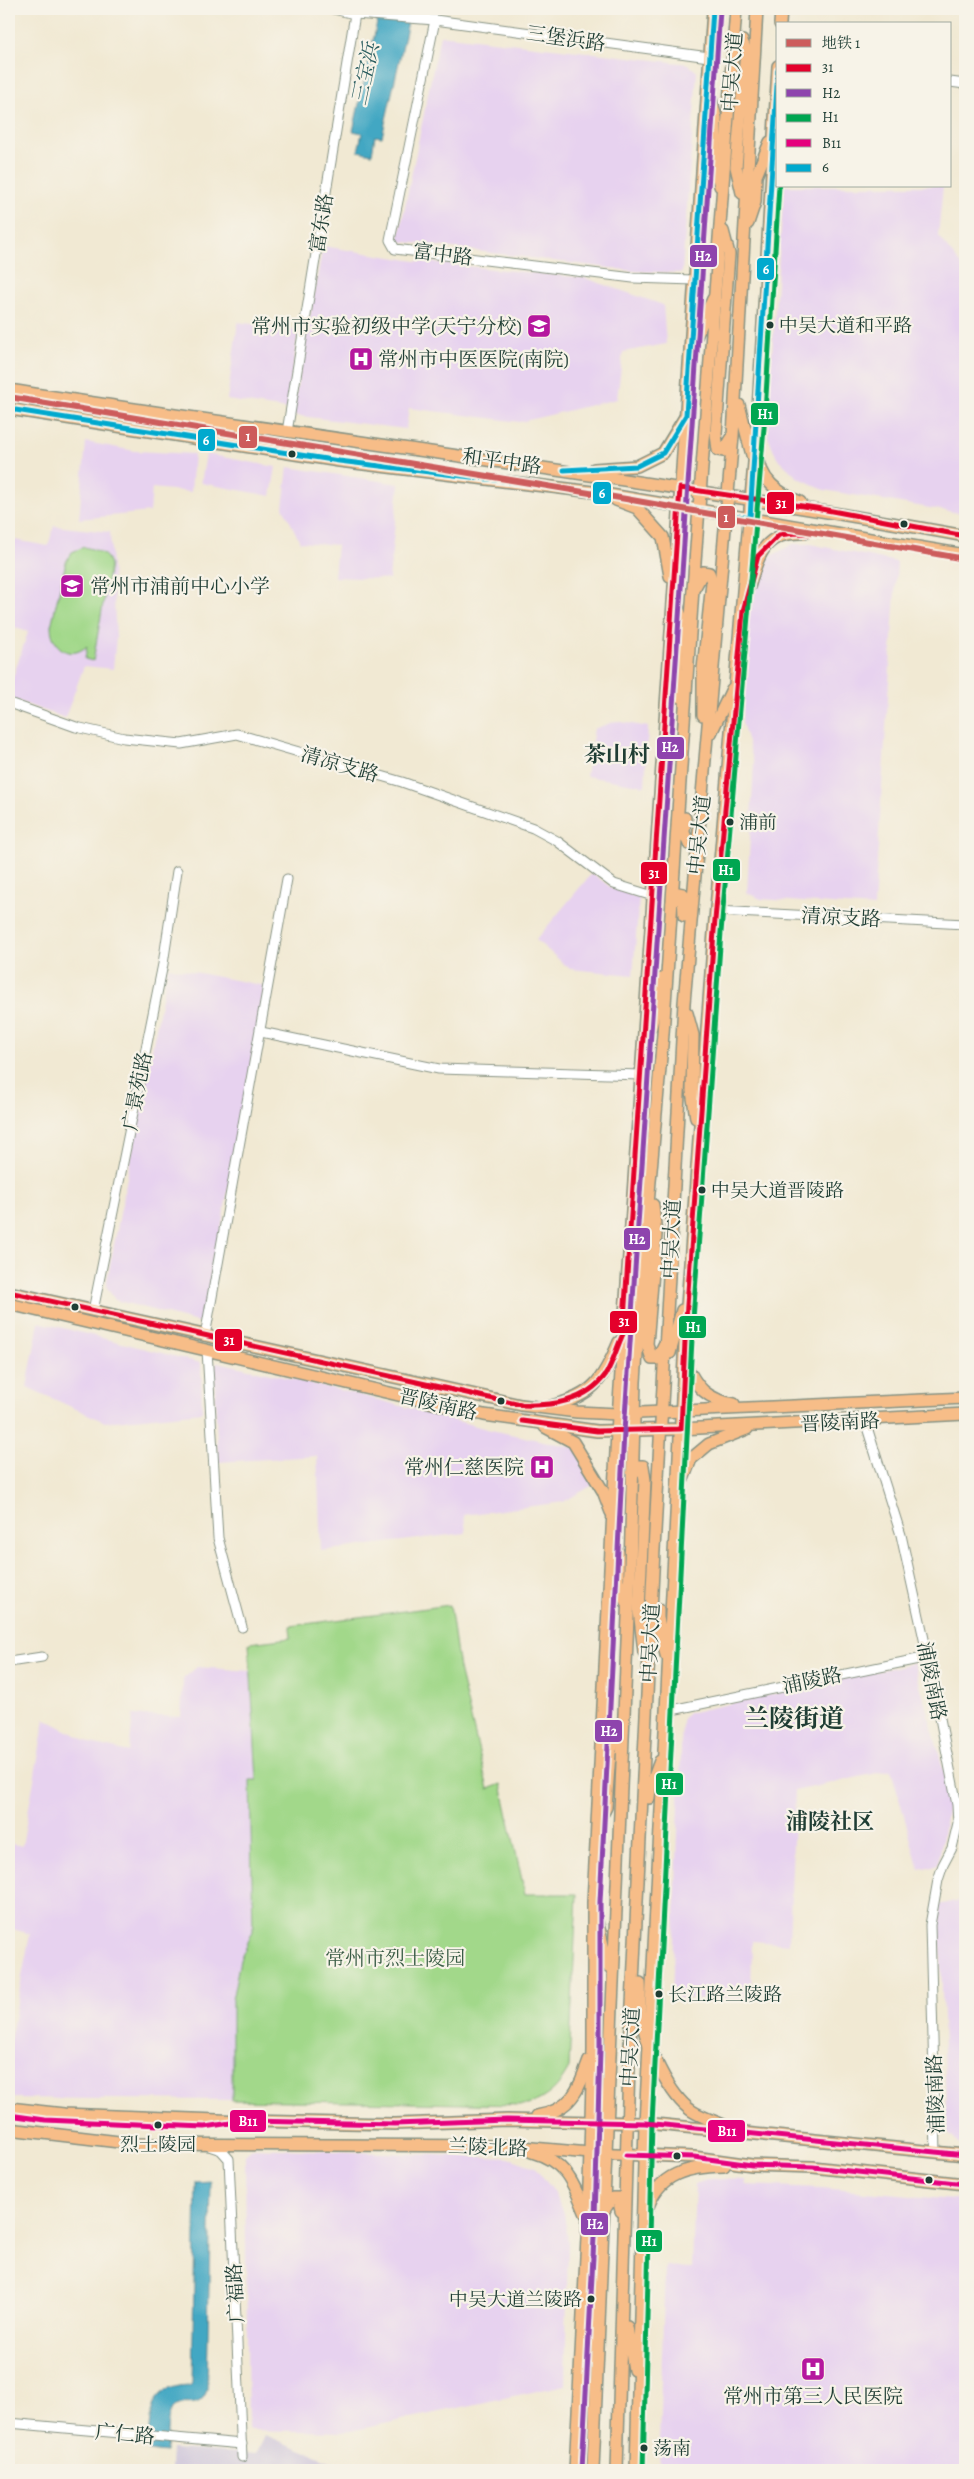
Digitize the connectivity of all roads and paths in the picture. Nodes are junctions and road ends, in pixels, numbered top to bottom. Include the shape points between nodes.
1 (333, 9) edge
2 (713, 9) edge
3 (736, 9) edge
4 (757, 9) edge
5 (781, 9) edge
6 (355, 14) junction
7 (435, 20) junction
8 (780, 22) edge
9 (733, 50) junction
10 (709, 57) junction
11 (952, 82) edge
12 (707, 84) junction
13 (965, 84) edge
14 (776, 108) edge
15 (774, 132) junction
16 (723, 196) junction
17 (745, 210) junction
18 (721, 222) junction
19 (744, 236) junction
20 (694, 280) junction
21 (716, 293) junction
22 (690, 354) junction
23 (9, 390) edge
24 (736, 392) junction
25 (9, 409) edge
26 (686, 415) junction
27 (757, 427) junction
28 (287, 432) junction
29 (733, 436) junction
30 (754, 464) junction
31 (574, 471) junction
32 (680, 488) junction
33 (701, 491) junction
34 (593, 492) junction
35 (728, 495) junction
36 (751, 499) junction
37 (679, 505) junction
38 (816, 508) junction
39 (699, 509) junction
40 (727, 514) junction
41 (750, 518) junction
42 (845, 536) junction
43 (965, 536) edge
44 (965, 556) edge
45 (693, 589) junction
46 (673, 593) junction
47 (742, 611) junction
48 (688, 674) junction
49 (736, 680) junction
50 (9, 703) edge
51 (684, 724) junction
52 (708, 742) junction
53 (704, 775) junction
54 (700, 831) junction
55 (177, 871) dead end
56 (287, 880) dead end
57 (653, 896) junction
58 (672, 903) junction
59 (716, 911) junction
60 (965, 924) edge
61 (669, 953) junction
62 (684, 1003) junction
63 (261, 1032) junction
64 (683, 1044) junction
65 (642, 1055) junction
66 (641, 1075) junction
67 (699, 1134) junction
68 (634, 1175) junction
69 (650, 1178) junction
70 (644, 1238) junction
71 (688, 1289) junction
72 (9, 1292) edge
73 (9, 1304) edge
74 (93, 1311) junction
75 (623, 1334) junction
76 (205, 1336) junction
77 (666, 1342) junction
78 (207, 1350) junction
79 (684, 1361) junction
80 (664, 1371) junction
81 (965, 1398) edge
82 (544, 1407) junction
83 (758, 1408) junction
84 (682, 1411) junction
85 (662, 1412) junction
86 (635, 1413) junction
87 (618, 1414) junction
88 (965, 1414) edge
89 (865, 1421) junction
90 (539, 1424) junction
91 (756, 1425) junction
92 (681, 1429) junction
93 (661, 1430) junction
94 (634, 1431) junction
95 (617, 1432) junction
96 (634, 1474) junction
97 (678, 1493) junction
98 (613, 1516) junction
99 (654, 1550) junction
100 (628, 1608) junction
101 (242, 1627) dead end
102 (42, 1657) dead end
103 (928, 1657) junction
104 (9, 1662) edge
105 (669, 1668) junction
106 (648, 1680) junction
107 (667, 1711) junction
108 (623, 1715) junction
109 (665, 1750) junction
110 (597, 1828) junction
111 (640, 1851) junction
112 (593, 1902) junction
113 (635, 1948) junction
114 (612, 1980) junction
115 (649, 2042) junction
116 (593, 2050) junction
117 (608, 2066) junction
118 (629, 2066) junction
119 (9, 2108) edge
120 (507, 2120) junction
121 (591, 2122) junction
122 (606, 2122) junction
123 (627, 2122) junction
124 (645, 2123) junction
125 (9, 2129) edge
126 (741, 2132) junction
127 (204, 2144) junction
128 (248, 2145) junction
129 (509, 2146) junction
130 (936, 2152) junction
131 (590, 2154) junction
132 (604, 2154) junction
133 (644, 2154) junction
134 (626, 2155) junction
135 (965, 2155) edge
136 (229, 2159) junction
137 (752, 2165) junction
138 (965, 2184) edge
139 (602, 2214) junction
140 (588, 2218) junction
141 (624, 2220) junction
142 (643, 2221) junction
143 (622, 2265) junction
144 (597, 2355) junction
145 (638, 2391) junction
146 (9, 2423) edge
147 (242, 2444) junction
148 (242, 2457) dead end
149 (575, 2470) edge
150 (593, 2470) edge
151 (617, 2470) edge
152 (636, 2470) edge

1 - 6 street, 三堡浜路
2 - 10 main road
3 - 9 main road, 中吴大道
4 - 17 main road, 中吴大道
5 - 8 main road
6 - 7 street, 三堡浜路
6 - 28 street, 富东路
7 - 10 street, 三堡浜路
7 - 20 street, 富中路 via 390,240 394,249 633,278
9 - 16 main road, 中吴大道
9 - 17 main road via 742,41 746,51 736,167
10 - 12 main road
11 - 13 street
12 - 16 main road via 716,118 715,165
12 - 20 main road
14 - 15 main road
15 - 19 main road via 756,176 756,202
15 - 27 main road
16 - 18 main road, 中吴大道
17 - 19 main road, 中吴大道
18 - 21 main road, 中吴大道
18 - 29 main road via 729,254 716,434 718,450 724,451
19 - 24 main road, 中吴大道
20 - 22 main road
21 - 22 main road via 699,326
21 - 33 main road, 中吴大道
22 - 26 main road
23 - 28 main road, 和平中路
24 - 29 main road, 中吴大道
24 - 30 main road
25 - 34 main road, 和平中路 via 339,461
26 - 31 main road via 662,453 638,466
26 - 32 main road
27 - 30 main road
27 - 38 main road via 758,460 767,480 780,493
28 - 31 main road, 和平中路
29 - 35 main road, 中吴大道
30 - 36 main road
31 - 32 main road, 和平中路
32 - 33 main road, 和平中路
32 - 37 main road
33 - 35 main road, 和平中路
33 - 39 main road, 中吴大道
34 - 37 main road, 和平中路
34 - 46 main road via 637,508 663,536
35 - 36 main road, 和平中路
35 - 40 main road, 中吴大道
36 - 38 main road, 和平中路
36 - 41 main road
37 - 39 main road, 和平中路
37 - 46 main road
38 - 43 main road, 和平中路
39 - 40 main road, 和平中路
39 - 45 main road, 中吴大道
40 - 41 main road, 和平中路
40 - 52 main road, 中吴大道
41 - 42 main road, 和平中路
41 - 47 main road
42 - 44 main road, 和平中路
42 - 47 main road via 779,535 758,556
45 - 48 main road, 中吴大道
45 - 53 main road via 703,572 710,573 712,582 703,669
46 - 51 main road via 681,616 677,670
46 - 57 main road
47 - 49 main road
48 - 51 main road, 中吴大道
48 - 54 main road via 690,746 684,833 689,844 694,845
49 - 52 main road
49 - 59 main road
50 - 57 street, 清凉支路 via 76,727 124,738 181,744 237,734 402,782 533,828 557,841 614,884
51 - 58 main road, 中吴大道
52 - 53 main road, 中吴大道
53 - 54 main road, 中吴大道
54 - 62 main road, 中吴大道
55 - 74 street, 广景苑路 via 161,973
56 - 63 street
57 - 65 main road
58 - 61 main road, 中吴大道
58 - 64 main road via 678,893 683,894 685,905 677,994
59 - 60 street, 清凉支路
59 - 67 main road
61 - 65 main road via 650,1037
61 - 69 main road, 中吴大道
62 - 64 main road, 中吴大道
62 - 67 main road via 693,1035 692,1091
63 - 66 street via 439,1069
63 - 76 street
64 - 77 main road, 中吴大道
65 - 66 main road
66 - 68 main road
67 - 71 main road
68 - 70 main road
68 - 75 main road
69 - 70 main road, 中吴大道
69 - 77 main road via 656,1235 647,1344 652,1359 657,1359
70 - 86 main road, 中吴大道
71 - 79 main road
71 - 80 main road
72 - 74 main road, 晋陵南路
73 - 78 main road, 晋陵南路
74 - 76 main road, 晋陵南路
75 - 82 main road via 606,1374 593,1387 570,1401
75 - 87 main road
76 - 82 main road, 晋陵南路 via 486,1398
77 - 80 main road, 中吴大道
78 - 90 main road, 晋陵南路 via 484,1415
78 - 101 street via 218,1538
79 - 83 main road via 696,1386 718,1402
79 - 84 main road
80 - 85 main road, 中吴大道
81 - 83 main road, 晋陵南路
82 - 87 main road, 晋陵南路
83 - 84 main road, 晋陵南路
84 - 85 main road, 晋陵南路
84 - 92 main road
85 - 86 main road, 晋陵南路
85 - 93 main road, 中吴大道
86 - 87 main road, 晋陵南路
86 - 94 main road, 中吴大道
87 - 95 main road
88 - 89 main road, 晋陵南路
89 - 91 main road, 晋陵南路
89 - 103 street, 浦陵南路 via 901,1536
90 - 95 main road, 晋陵南路
90 - 98 main road via 573,1442 603,1491
91 - 92 main road, 晋陵南路
91 - 97 main road via 709,1444 691,1459
92 - 93 main road, 晋陵南路
92 - 97 main road
93 - 94 main road, 晋陵南路
93 - 99 main road, 中吴大道
94 - 95 main road, 晋陵南路
94 - 96 main road, 中吴大道
95 - 98 main road
96 - 100 main road, 中吴大道
96 - 106 main road via 638,1466 643,1466 639,1610
97 - 105 main road
98 - 100 main road via 618,1539 618,1580
98 - 110 main road
99 - 105 main road via 660,1566 658,1618
99 - 106 main road, 中吴大道
100 - 108 main road, 中吴大道
102 - 104 street
103 - 107 street, 浦陵路
103 - 130 street, 浦陵南路 via 958,1823 952,1848 938,1880 930,1924
105 - 107 main road
106 - 111 main road, 中吴大道
107 - 109 main road
108 - 110 main road via 610,1753 606,1807
108 - 114 main road, 中吴大道
109 - 111 main road via 650,1788 647,1828
109 - 115 main road
110 - 112 main road
111 - 113 main road, 中吴大道
112 - 114 main road
112 - 116 main road
113 - 115 main road via 640,1975 641,2017
113 - 118 main road, 中吴大道
114 - 117 main road, 中吴大道
115 - 124 main road
115 - 126 main road via 679,2100 692,2111
116 - 120 main road via 581,2083 570,2101 553,2112
116 - 121 main road
117 - 118 main road via 613,2079 620,2078
117 - 122 main road, 中吴大道
118 - 123 main road, 中吴大道
119 - 120 main road, 兰陵北路 via 64,2114 243,2121 395,2124
120 - 121 main road, 兰陵北路
121 - 122 main road, 兰陵北路
121 - 131 main road
122 - 123 main road, 兰陵北路
122 - 132 main road, 中吴大道
123 - 124 main road, 兰陵北路
123 - 134 main road, 中吴大道
124 - 126 main road, 兰陵北路
124 - 133 main road
125 - 127 main road, 兰陵北路 via 136,2144
126 - 130 main road, 兰陵北路
127 - 128 main road, 兰陵北路
127 - 136 street via 221,2150
128 - 129 main road, 兰陵北路
128 - 136 street
129 - 131 main road, 兰陵北路
129 - 140 main road via 551,2159 566,2170
130 - 135 main road, 兰陵北路
131 - 132 main road, 兰陵北路
131 - 140 main road
132 - 134 main road, 兰陵北路
132 - 139 main road, 中吴大道
133 - 134 main road, 兰陵北路
133 - 137 main road, 兰陵北路 via 694,2156
133 - 142 main road
134 - 141 main road, 中吴大道
136 - 147 street, 广福路
137 - 138 main road, 兰陵北路 via 813,2166
137 - 142 main road via 694,2167 676,2174 662,2183 650,2198
139 - 141 main road via 612,2198 618,2198
139 - 144 main road, 中吴大道
140 - 144 main road via 592,2239 591,2309
140 - 149 main road
141 - 143 main road, 中吴大道
142 - 145 main road
143 - 145 main road via 628,2337
143 - 151 main road, 中吴大道
144 - 150 main road, 中吴大道
145 - 152 main road
146 - 147 street, 广仁路
147 - 148 street, 广福路

